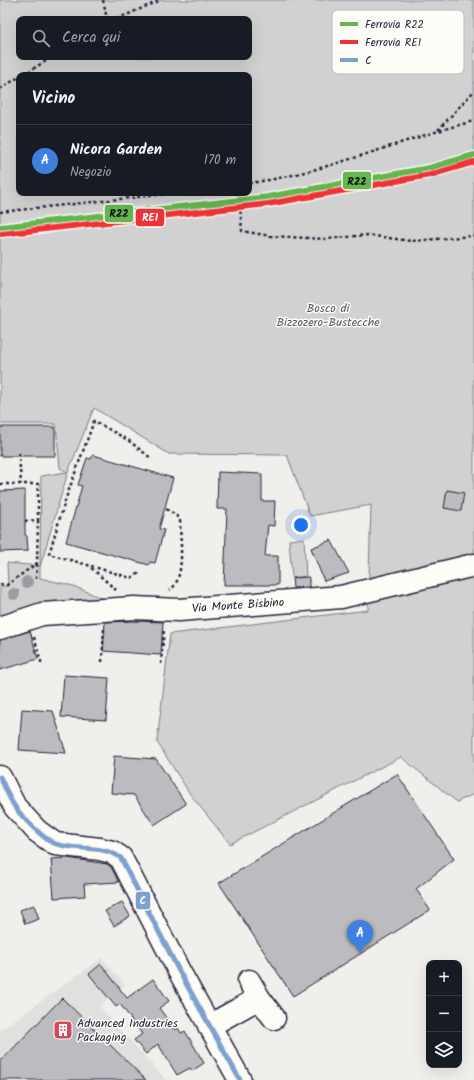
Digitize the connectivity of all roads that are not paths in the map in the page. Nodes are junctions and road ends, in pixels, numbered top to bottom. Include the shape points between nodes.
1 (474, 564) edge
2 (0, 628) edge
3 (0, 777) edge
4 (274, 1018) dead end
5 (209, 1026) junction
6 (240, 1080) edge

1 - 2 street, Via Monte Bisbino via 341,597 166,601 134,608 42,614
3 - 5 street via 15,807 37,831 55,844 100,849 122,858
4 - 5 street via 254,989
5 - 6 street

